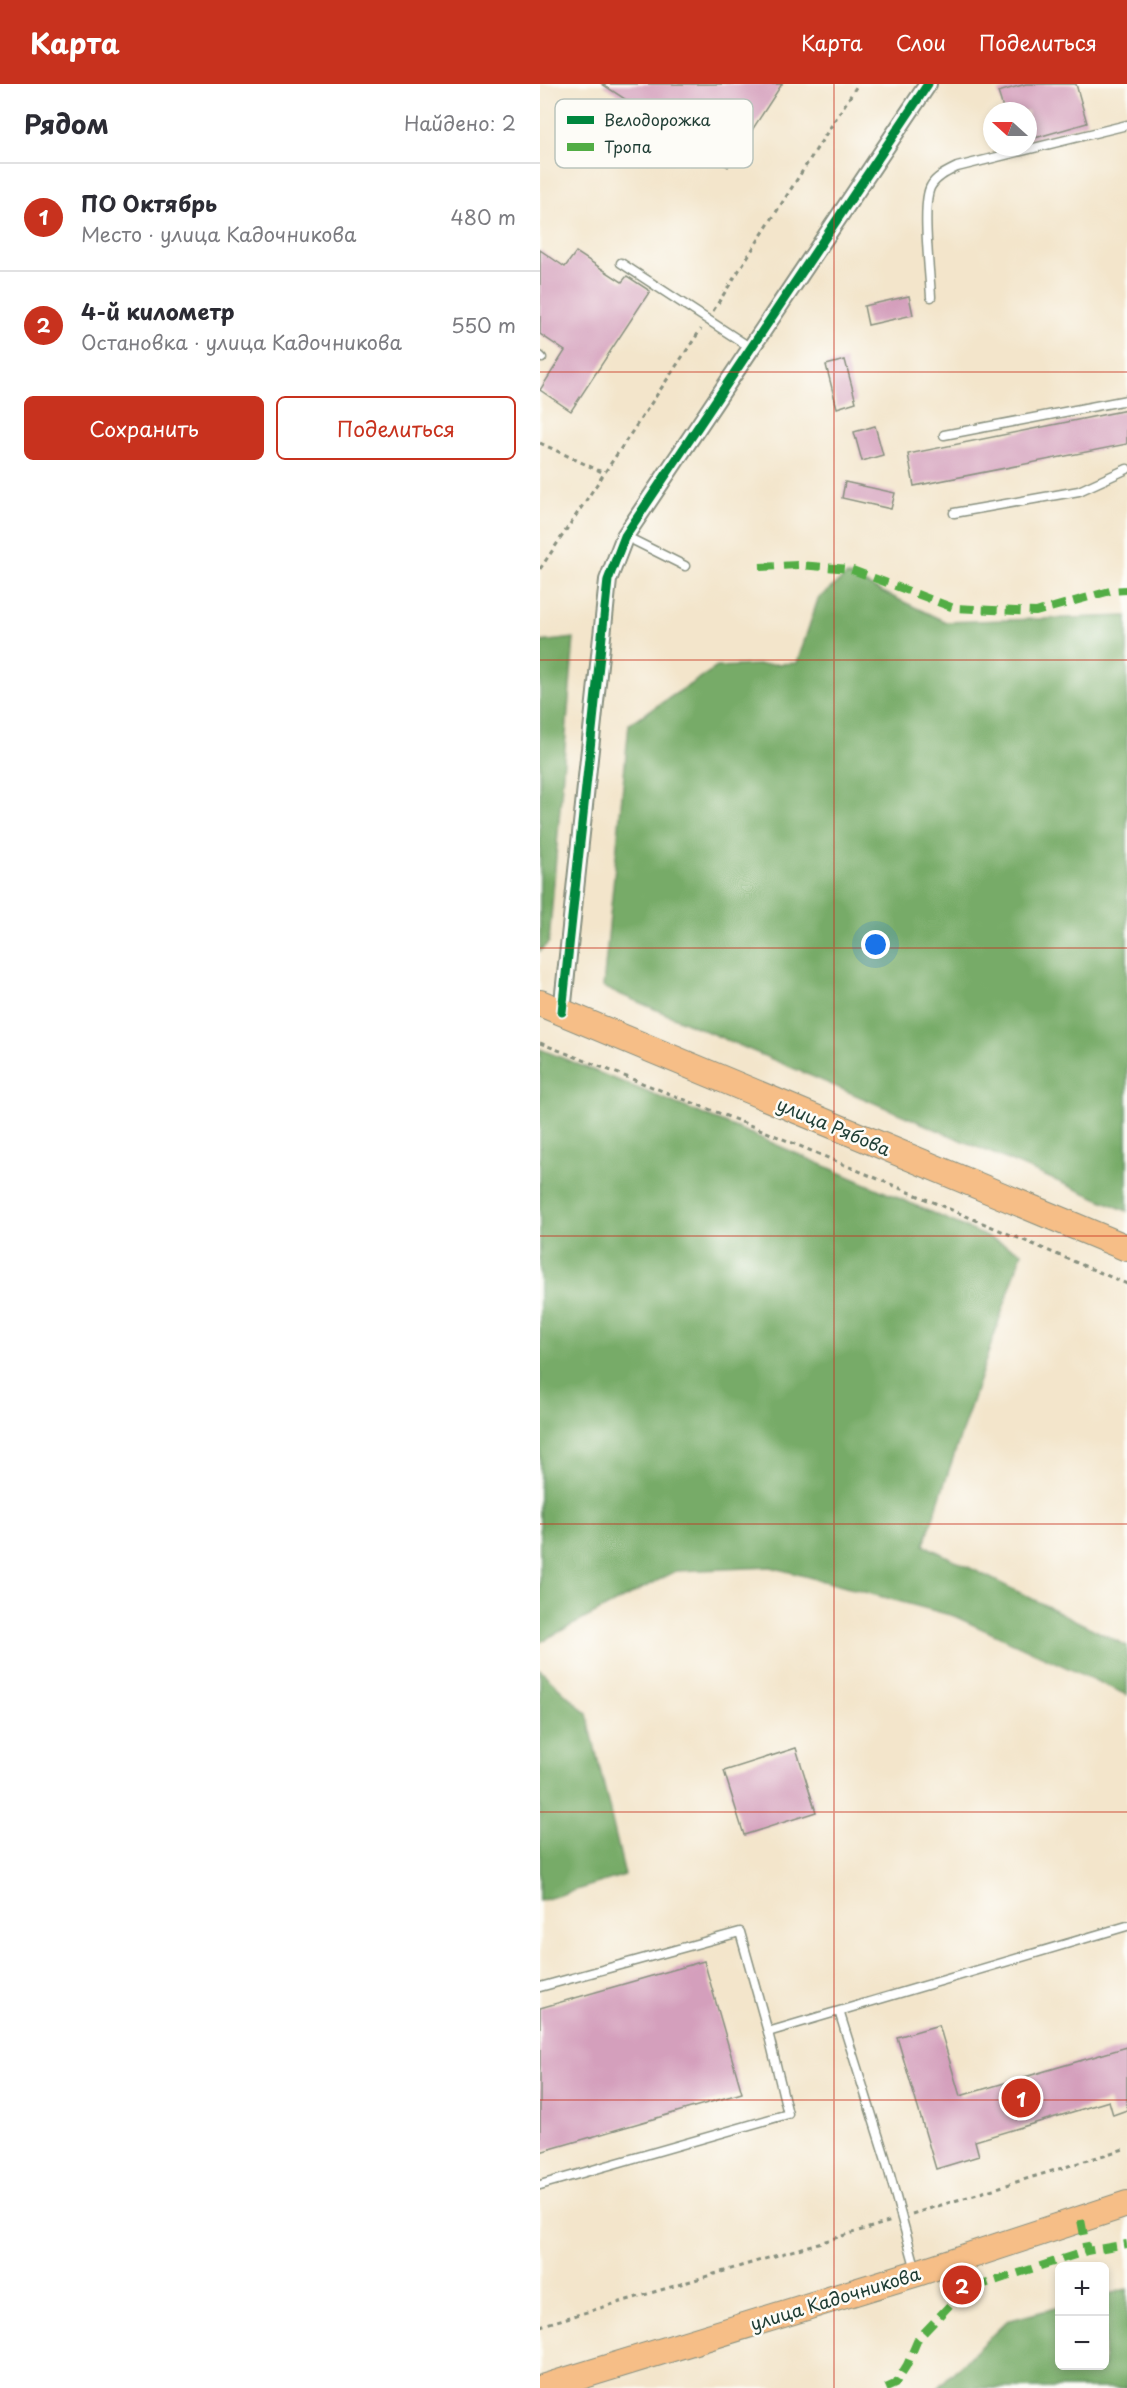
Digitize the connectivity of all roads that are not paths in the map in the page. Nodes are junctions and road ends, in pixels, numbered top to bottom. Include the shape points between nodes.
1 (928, 84) edge
2 (1127, 125) edge
3 (621, 263) dead end
4 (931, 297) dead end
5 (751, 348) junction
6 (1127, 400) edge
7 (944, 435) dead end
8 (1127, 469) edge
9 (954, 513) dead end
10 (625, 536) junction
11 (685, 566) dead end
12 (551, 1008) edge
13 (1127, 1248) edge
14 (1127, 1926) edge
15 (540, 1987) edge
16 (839, 2011) junction
17 (768, 2032) junction
18 (540, 2185) edge
19 (1127, 2204) edge
20 (917, 2273) junction
21 (561, 2386) edge

1 - 5 street
2 - 4 lane via 957,167 940,176 930,187 927,206
3 - 5 lane
5 - 10 street
6 - 7 lane
8 - 9 lane via 1078,491
10 - 11 lane
10 - 12 street via 608,580
12 - 13 main road, улица Рябова
14 - 16 lane
15 - 17 lane via 741,1932
16 - 17 lane
16 - 20 lane
17 - 18 lane via 788,2114
19 - 20 main road, улица Кадочникова
20 - 21 main road, улица Кадочникова

